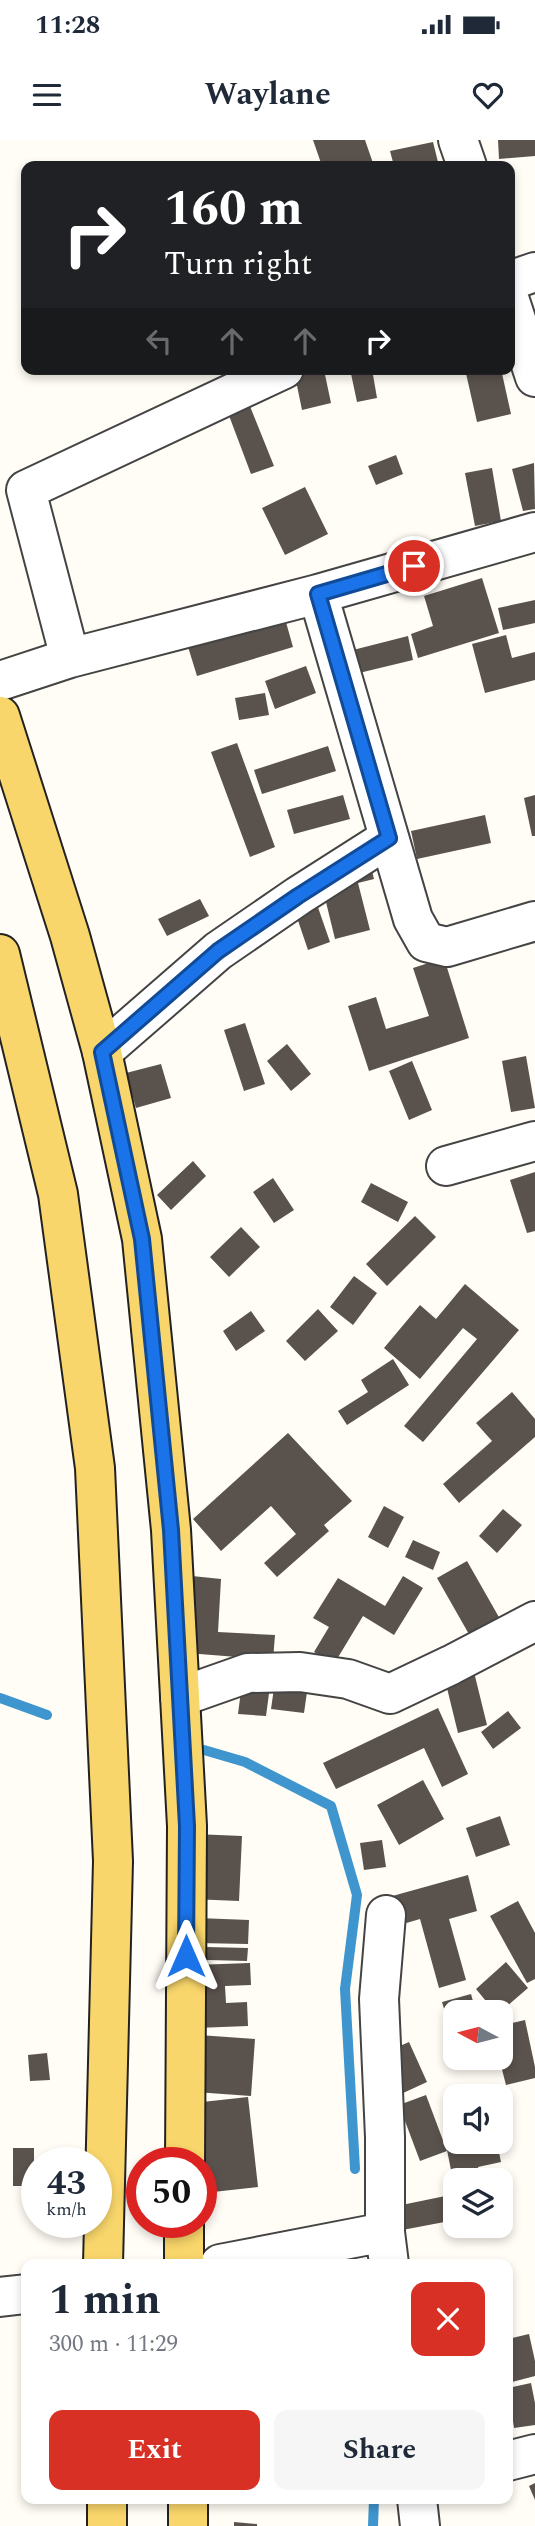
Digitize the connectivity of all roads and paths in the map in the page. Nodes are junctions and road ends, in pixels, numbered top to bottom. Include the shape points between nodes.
1 (458, 140) edge
2 (465, 161) edge
3 (535, 272) edge
4 (515, 279) edge
5 (515, 316) edge
6 (271, 375) edge
7 (535, 377) edge
8 (535, 532) edge
9 (318, 594) junction
10 (70, 658) junction
11 (0, 681) edge
12 (0, 716) edge
13 (389, 838) junction
14 (535, 920) edge
15 (0, 954) edge
16 (102, 1052) junction
17 (535, 1140) edge
18 (446, 1166) dead end
19 (535, 1620) edge
20 (180, 1697) junction
21 (386, 1915) dead end
22 (185, 2147) edge
23 (184, 2238) edge
24 (387, 2248) edge
25 (103, 2259) edge
26 (184, 2259) edge
27 (272, 2259) edge
28 (21, 2295) edge
29 (0, 2297) edge
30 (535, 2454) edge
31 (513, 2461) edge
32 (107, 2504) edge
33 (188, 2504) edge
34 (418, 2504) edge
35 (107, 2526) edge
36 (188, 2526) edge
37 (420, 2526) edge

1 - 2 street
3 - 4 street
5 - 7 street
6 - 10 street via 26,490
8 - 9 street
9 - 10 street
9 - 13 street
10 - 11 street
12 - 16 main road
13 - 14 street via 413,919 426,942 447,947
13 - 16 street via 218,951
15 - 25 main road via 58,1194 95,1468 113,1861
16 - 20 main road via 142,1239 171,1530
17 - 18 street
19 - 20 street via 390,1694 348,1679 300,1672 248,1673
20 - 22 main road via 187,1826
21 - 24 street via 379,2000
23 - 26 main road
24 - 27 street
28 - 29 street
30 - 31 street
32 - 35 main road
33 - 36 main road
34 - 37 street

